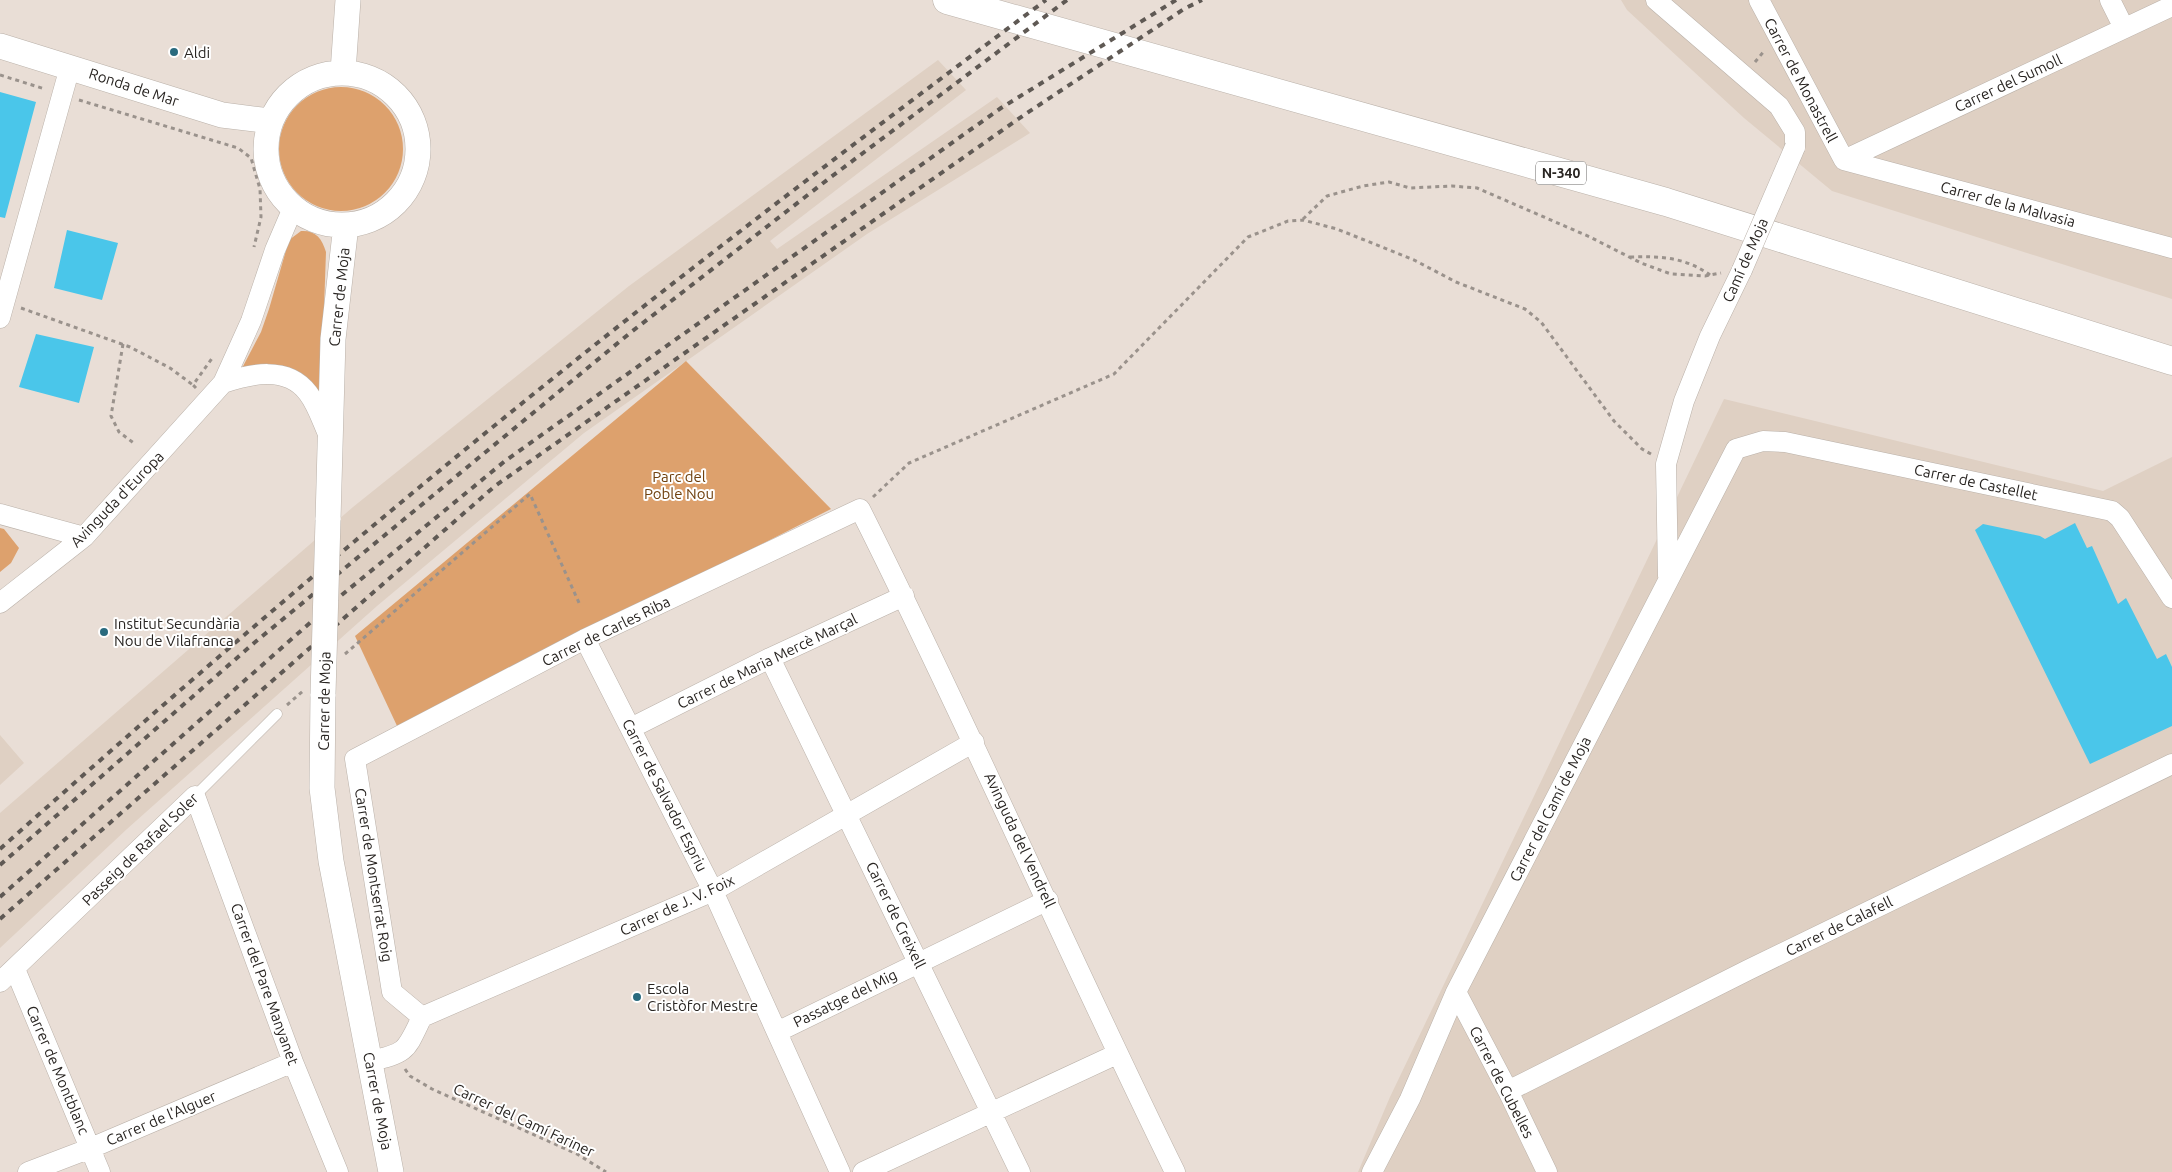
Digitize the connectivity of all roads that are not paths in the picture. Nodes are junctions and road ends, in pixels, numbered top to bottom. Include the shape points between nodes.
1 (348, 0) edge
2 (947, 0) edge
3 (1656, 0) edge
4 (1759, 0) edge
5 (2110, 0) edge
6 (2172, 6) edge
7 (2124, 28) junction
8 (0, 46) edge
9 (70, 67) junction
10 (343, 72) junction
11 (270, 121) junction
12 (1844, 160) junction
13 (293, 208) junction
14 (346, 226) junction
15 (2172, 248) edge
16 (3, 298) edge
17 (2172, 361) edge
18 (222, 383) junction
19 (331, 439) junction
20 (1736, 449) joint
21 (860, 509) joint
22 (0, 514) edge
23 (84, 536) junction
24 (1668, 577) junction
25 (904, 596) junction
26 (2172, 598) edge
27 (0, 603) edge
28 (586, 639) junction
29 (770, 658) junction
30 (277, 714) road end
31 (631, 728) junction
32 (974, 742) junction
33 (355, 759) joint
34 (2172, 764) edge
35 (195, 796) junction
36 (846, 815) junction
37 (714, 891) junction
38 (1048, 900) junction
39 (919, 962) junction
40 (7, 975) edge
41 (1456, 992) junction
42 (422, 1017) junction
43 (777, 1032) junction
44 (1117, 1054) junction
45 (370, 1061) junction
46 (293, 1062) junction
47 (1508, 1091) junction
48 (993, 1113) junction
49 (91, 1148) junction
50 (28, 1172) edge
51 (100, 1172) edge
52 (338, 1172) edge
53 (391, 1172) edge
54 (840, 1172) edge
55 (863, 1172) edge
56 (1020, 1172) edge
57 (1175, 1172) edge
58 (1372, 1172) edge
59 (1547, 1172) edge

1 - 10 street
2 - 17 highway, N-340 via 1666,202
3 - 24 street, Camí de Moja, bridge via 1779,106 1795,132 1796,146 1684,400 1666,464
4 - 12 street, Carrer de Monastrell
5 - 7 street
6 - 7 street, Carrer del Sumoll
7 - 12 street, Carrer del Sumoll
8 - 9 street, Ronda de Mar
9 - 11 street, Ronda de Mar via 222,115
9 - 16 street
10 - 11 street via 320,75 298,85 281,101
10 - 14 street via 369,77 391,90 408,110 417,134 418,160 410,185 394,206 372,220
11 - 13 street via 265,144 267,168 277,190
12 - 15 street, Carrer de la Malvasia
13 - 14 street via 309,218
13 - 18 street, Avinguda d'Europa via 251,320
14 - 19 street, Carrer de Moja via 333,339
18 - 19 street, Avinguda d'Europa via 246,375 271,373 291,380 308,393
18 - 23 street, Avinguda d'Europa
19 - 45 street, Carrer de Moja, bridge via 315,691 331,861
20 - 24 street, Carrer del Camí de Moja
20 - 26 street, Carrer de Castellet via 1763,441 1785,442 2112,511 2120,518
21 - 25 street, Avinguda del Vendrell
21 - 28 street, Carrer de Carles Riba
22 - 23 street
23 - 27 street, Avinguda d'Europa
24 - 41 street, Carrer del Camí de Moja
25 - 29 street, Carrer de Maria Mercè Marçal
25 - 32 street, Avinguda del Vendrell
28 - 31 street, Carrer de Salvador Espriu
28 - 33 street, Carrer de Carles Riba
29 - 31 street, Carrer de Maria Mercè Marçal
29 - 36 street, Carrer de Creixell
30 - 35 lane, Passeig de Rafael Soler
31 - 37 street, Carrer de Salvador Espriu
32 - 36 street, Carrer de J. V. Foix
32 - 38 street, Avinguda del Vendrell
33 - 42 street, Carrer de Montserrat Roig via 392,992
34 - 47 street, Carrer de Calafell
35 - 40 street, Passeig de Rafael Soler
35 - 46 street, Carrer del Pare Manyanet
36 - 37 street, Carrer de J. V. Foix
36 - 39 street, Carrer de Creixell
37 - 42 street, Carrer de J. V. Foix
37 - 43 street, Carrer de Salvador Espriu
38 - 39 street, Passatge del Mig
38 - 44 street, Avinguda del Vendrell
39 - 43 street, Passatge del Mig
39 - 48 street, Carrer de Creixell
40 - 49 street, Carrer de Montblanc
41 - 47 street, Carrer de Cubelles
41 - 58 street, Carrer del Camí de Moja via 1410,1099
42 - 45 street via 406,1049 395,1056
43 - 54 street, Carrer de Salvador Espriu
44 - 48 street
44 - 57 street, Avinguda del Vendrell
45 - 53 street, Carrer de Moja
46 - 49 street, Carrer de l'Alguer
46 - 52 street, Carrer del Pare Manyanet
47 - 59 street, Carrer de Cubelles
48 - 55 street
48 - 56 street, Carrer de Creixell
49 - 50 street, Carrer de l'Alguer
49 - 51 street, Carrer de Montblanc

